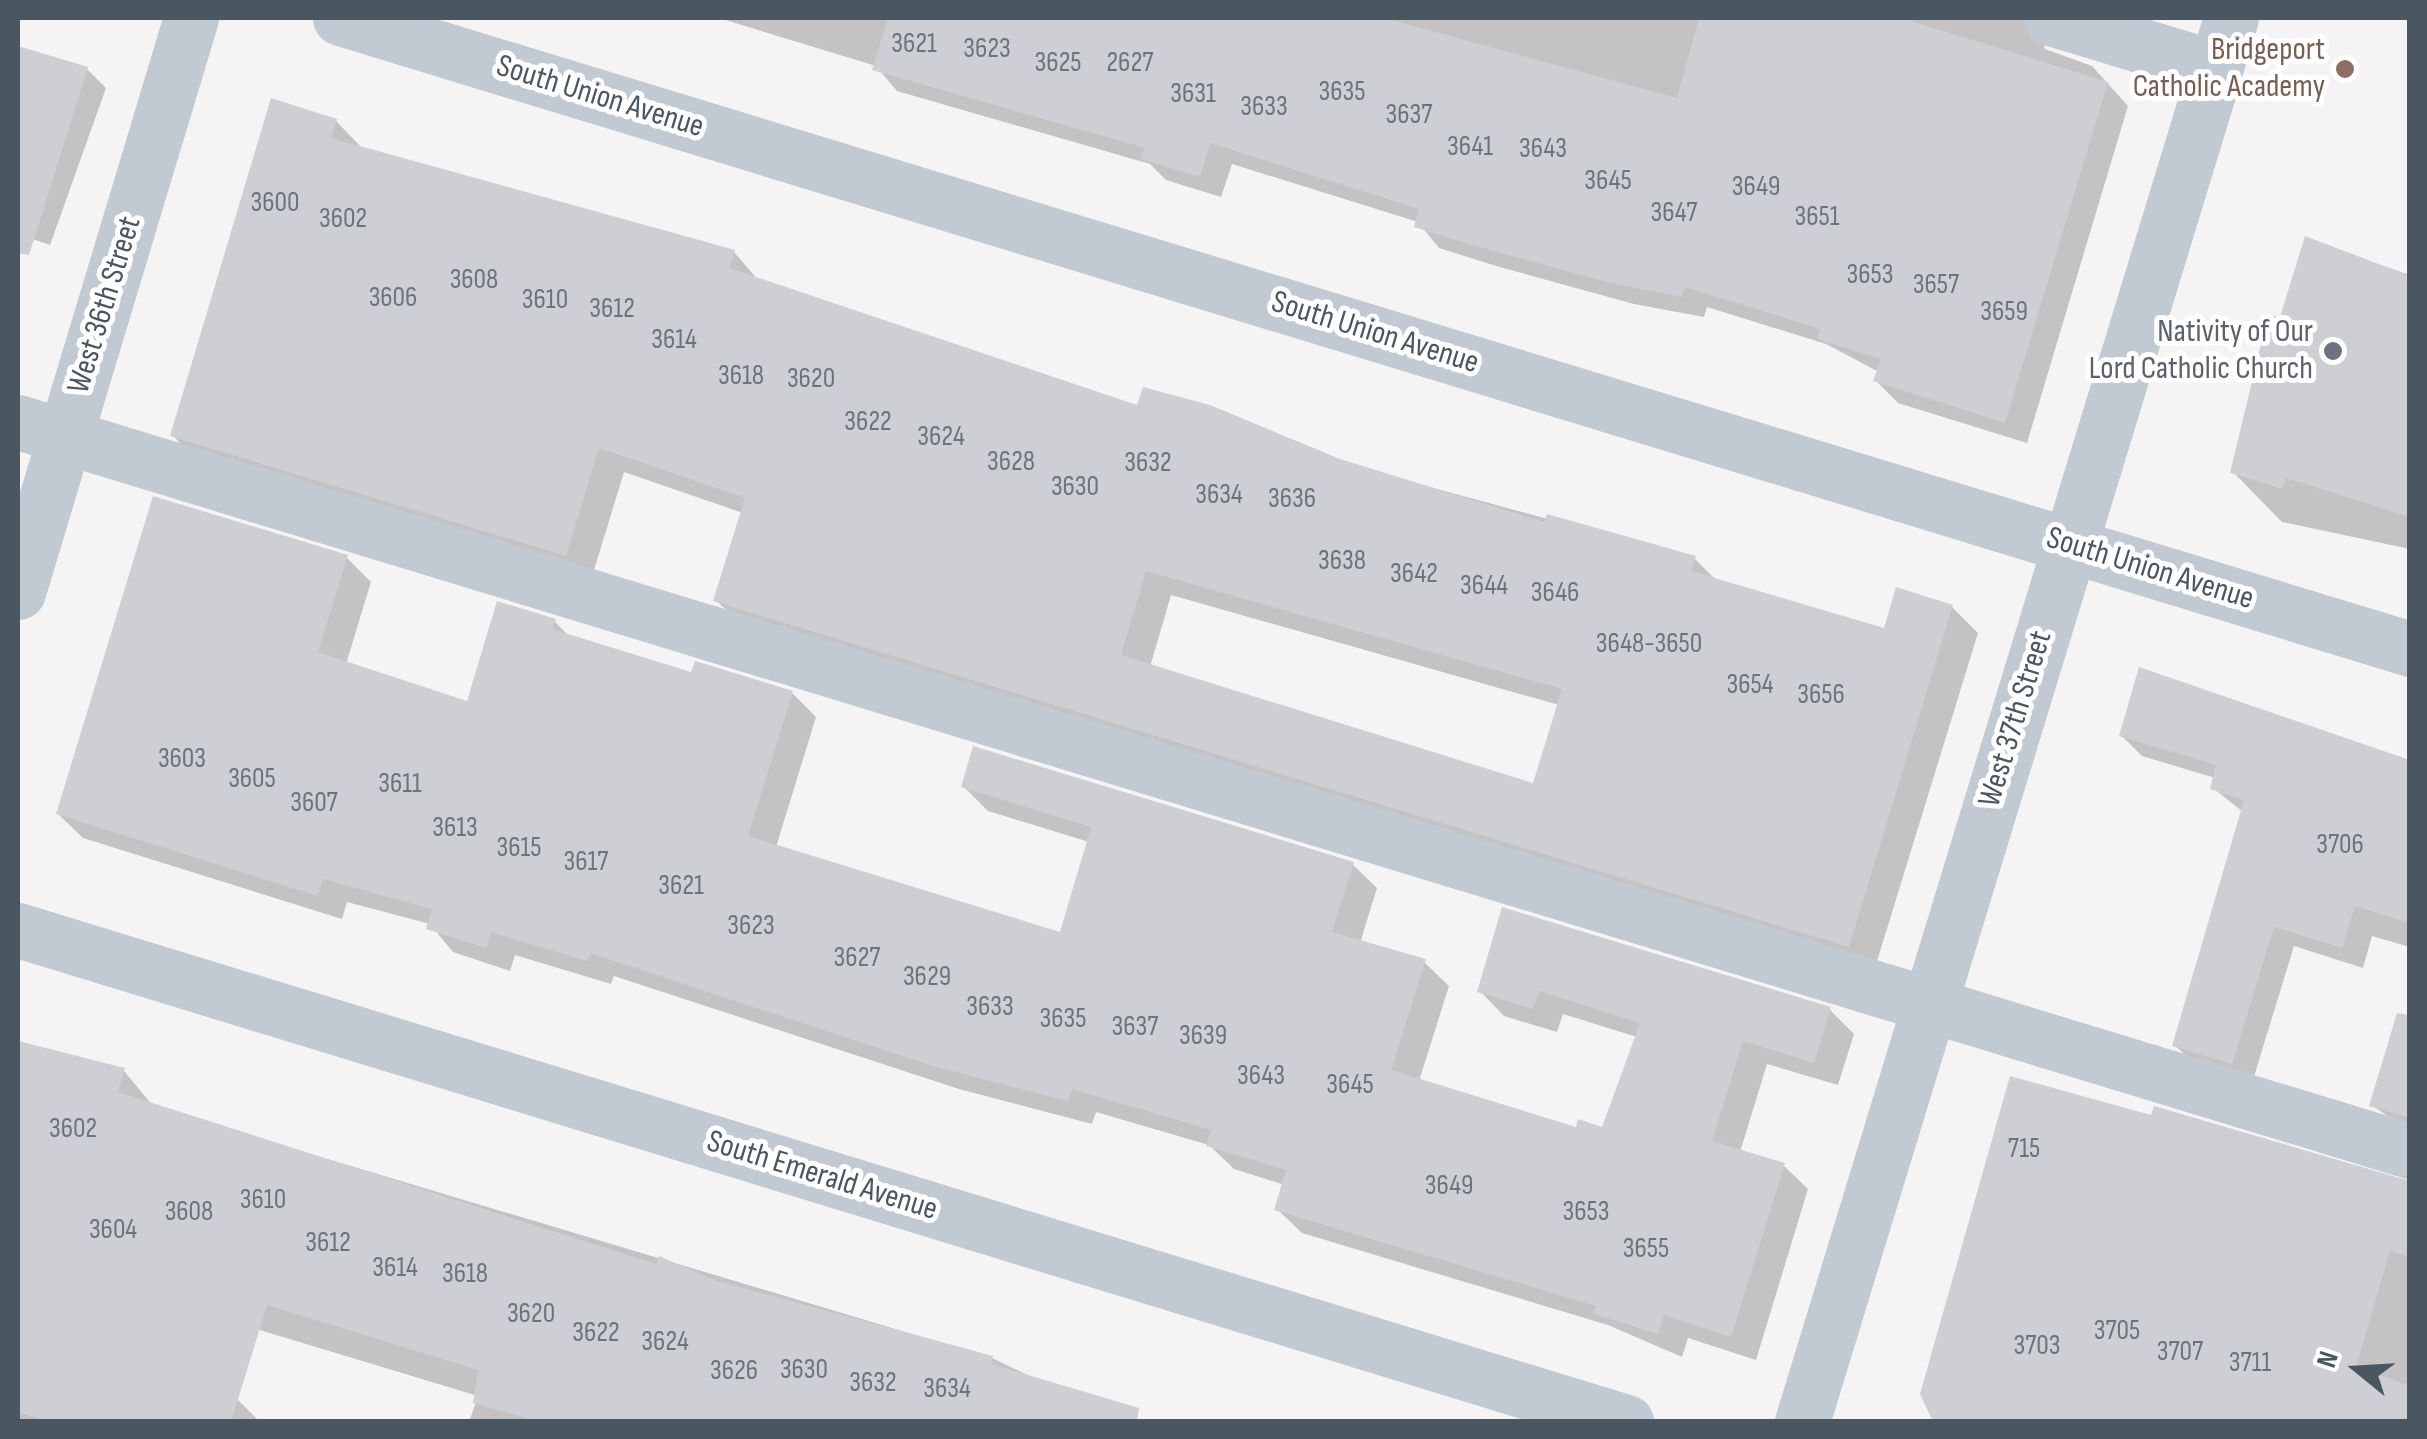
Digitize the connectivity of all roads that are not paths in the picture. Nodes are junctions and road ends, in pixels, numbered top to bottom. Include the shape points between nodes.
1 (192, 18) edge
2 (340, 18) edge
3 (2050, 18) edge
4 (2223, 43) edge
5 (41, 430) edge
6 (2070, 545) junction
7 (18, 592) edge
8 (2410, 649) edge
9 (18, 930) edge
10 (1929, 1004) junction
11 (2410, 1151) edge
12 (1626, 1422) edge
13 (1802, 1422) edge

1 - 5 street, West 36th Street
2 - 6 street, South Union Avenue
3 - 4 street
4 - 6 street, West 37th Street
5 - 7 street, West 36th Street
5 - 10 street
6 - 8 street, South Union Avenue
6 - 10 street, West 37th Street
9 - 12 street, South Emerald Avenue
10 - 11 street
10 - 13 street, West 37th Street

